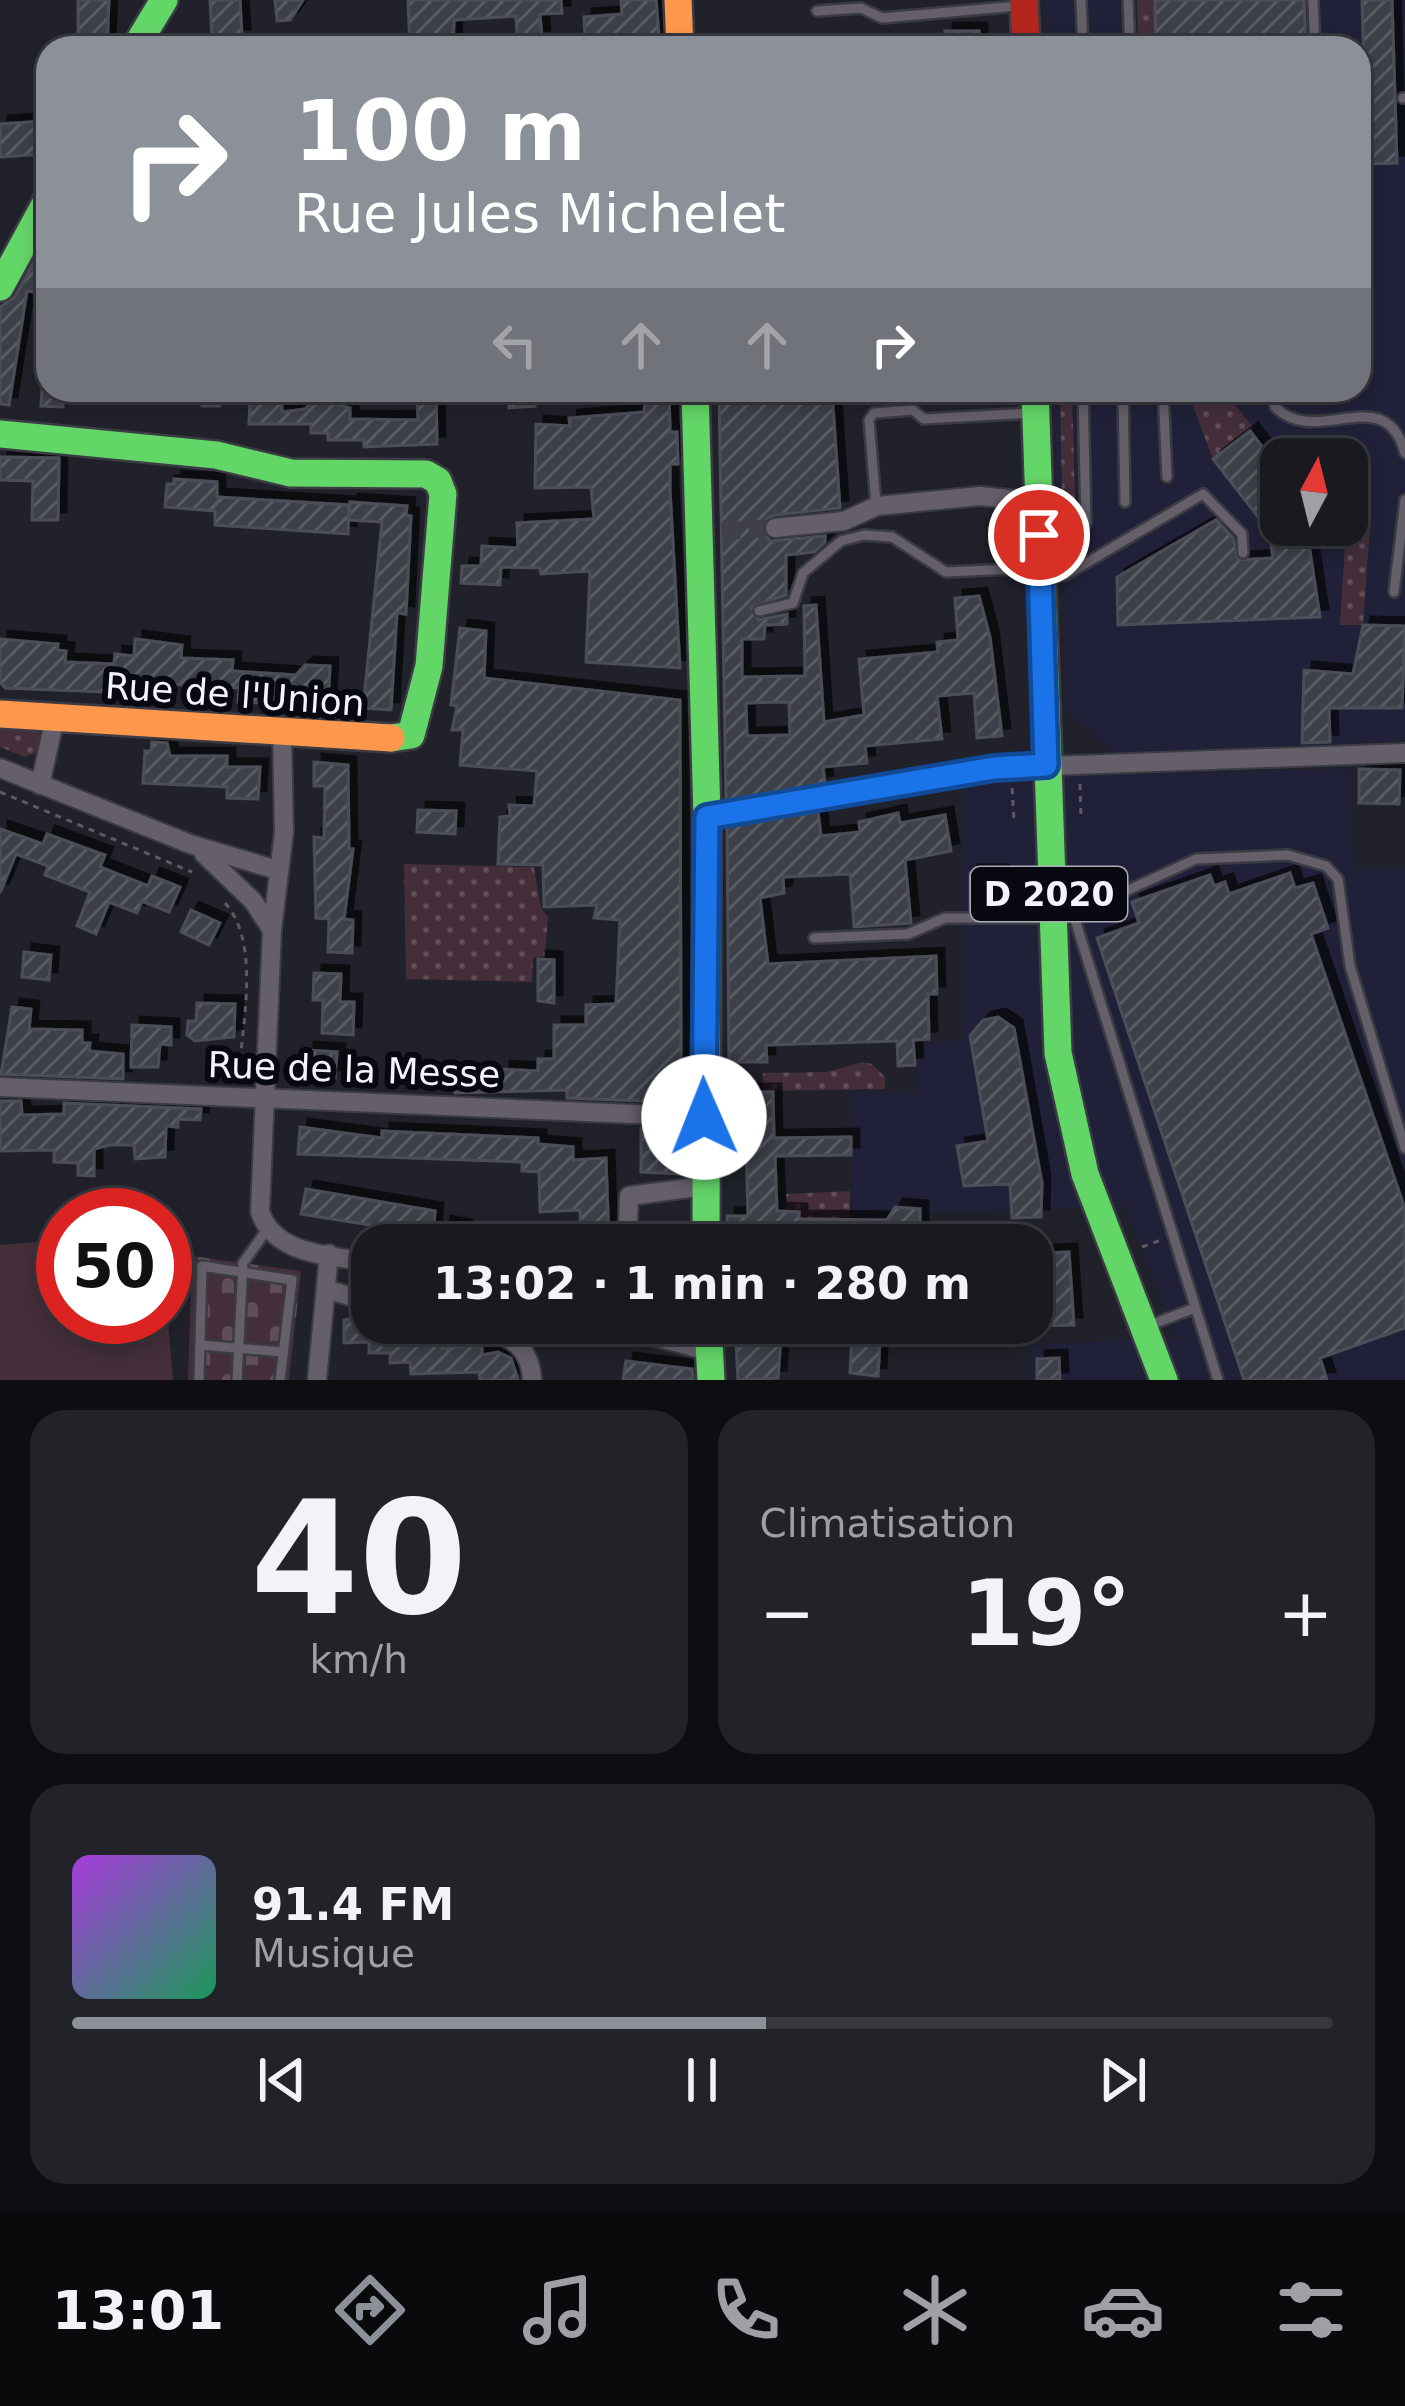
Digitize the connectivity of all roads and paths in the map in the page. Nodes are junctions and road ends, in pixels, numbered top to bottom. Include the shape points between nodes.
1 (164, 0) edge
2 (678, 0) edge
3 (1081, 0) edge
4 (1128, 0) edge
5 (1313, 0) edge
6 (1024, 3) edge
7 (817, 11) dead end
8 (142, 36) edge
9 (680, 36) edge
10 (1025, 36) edge
11 (1082, 36) edge
12 (1130, 36) edge
13 (1314, 36) edge
14 (36, 242) edge
15 (0, 287) edge
16 (696, 402) edge
17 (1029, 402) edge
18 (1035, 402) edge
19 (1083, 402) edge
20 (1123, 402) edge
21 (1164, 402) edge
22 (1275, 402) edge
23 (0, 434) edge
24 (1405, 453) edge
25 (1167, 477) dead end
26 (1405, 500) edge
27 (1038, 502) junction
28 (1125, 502) dead end
29 (877, 506) junction
30 (1086, 523) dead end
31 (775, 528) tunnel mouth
32 (1243, 553) dead end
33 (1040, 573) junction
34 (1394, 592) dead end
35 (759, 611) dead end
36 (0, 714) edge
37 (55, 718) junction
38 (282, 732) junction
39 (1405, 753) edge
40 (1046, 765) junction
41 (0, 768) edge
42 (1080, 780) dead end
43 (40, 785) junction
44 (1012, 788) dead end
45 (0, 792) edge
46 (707, 817) junction
47 (1081, 818) dead end
48 (1014, 820) dead end
49 (190, 844) junction
50 (277, 870) junction
51 (197, 876) dead end
52 (214, 892) dead end
53 (1057, 912) junction
54 (272, 930) junction
55 (814, 938) dead end
56 (0, 1087) edge
57 (236, 1098) junction
58 (264, 1099) junction
59 (704, 1117) junction
60 (1405, 1148) edge
61 (704, 1186) junction
62 (627, 1224) edge
63 (705, 1224) edge
64 (266, 1231) junction
65 (1173, 1236) junction
66 (328, 1254) junction
67 (1116, 1256) junction
68 (351, 1259) edge
69 (246, 1273) junction
70 (326, 1289) junction
71 (351, 1297) edge
72 (1196, 1308) junction
73 (1145, 1327) junction
74 (517, 1344) edge
75 (709, 1344) edge
76 (200, 1345) junction
77 (239, 1348) junction
78 (283, 1352) junction
79 (199, 1380) edge
80 (237, 1380) edge
81 (280, 1380) edge
82 (318, 1380) edge
83 (532, 1380) edge
84 (711, 1380) edge
85 (1164, 1380) edge
86 (1218, 1380) edge

1 - 8 main road
2 - 9 main road
3 - 11 lane
4 - 12 lane
5 - 13 lane
6 - 7 lane via 882,18 861,8
6 - 10 main road
14 - 15 main road
16 - 46 main road via 711,532
17 - 29 lane via 924,419 914,410 874,413
18 - 27 main road, D 2020
19 - 30 lane
20 - 28 lane
21 - 25 lane
22 - 24 lane via 1298,420 1385,419 1399,430
23 - 38 main road, Rue de l'Union via 216,455 291,473 426,474 438,481 429,666 411,735
26 - 34 lane
27 - 29 street via 980,496
27 - 33 main road, D 2020
29 - 31 street via 844,520
32 - 33 lane via 1242,534 1203,494 1066,575
33 - 35 lane via 946,572 892,537 864,535 841,541 803,574 794,603
33 - 40 main road, D 2020
36 - 37 main road, Rue de l'Union
37 - 38 main road, Rue de l'Union
37 - 43 street
38 - 50 street
39 - 40 street
40 - 46 street
40 - 53 main road, D 2020
41 - 43 street
42 - 47 path
43 - 49 street
44 - 48 path
45 - 51 path
46 - 59 main road
49 - 50 street
49 - 54 street via 236,881
50 - 54 street
52 - 57 path via 239,921 244,952
53 - 55 lane via 945,918 908,934
53 - 60 lane via 1196,859 1288,856 1326,866 1338,879 1350,966
53 - 65 lane
53 - 67 main road, D 2020 via 1066,1100
54 - 58 street
56 - 57 street, Rue de la Messe
57 - 58 street, Rue de la Messe
58 - 59 street, Rue de la Messe
58 - 64 street
59 - 61 main road
61 - 62 street via 628,1196
61 - 63 main road
64 - 66 street
64 - 69 lane via 243,1263
65 - 67 path
65 - 72 lane
66 - 68 street
66 - 70 street
67 - 73 main road, D 2020
69 - 76 lane via 202,1267
69 - 77 lane
69 - 78 lane via 292,1280
70 - 71 street
70 - 82 street
72 - 73 lane
72 - 86 lane
73 - 85 main road, D 2020
74 - 83 street via 531,1360
75 - 84 main road
76 - 77 lane
76 - 79 lane
77 - 78 lane
77 - 80 lane
78 - 81 lane

